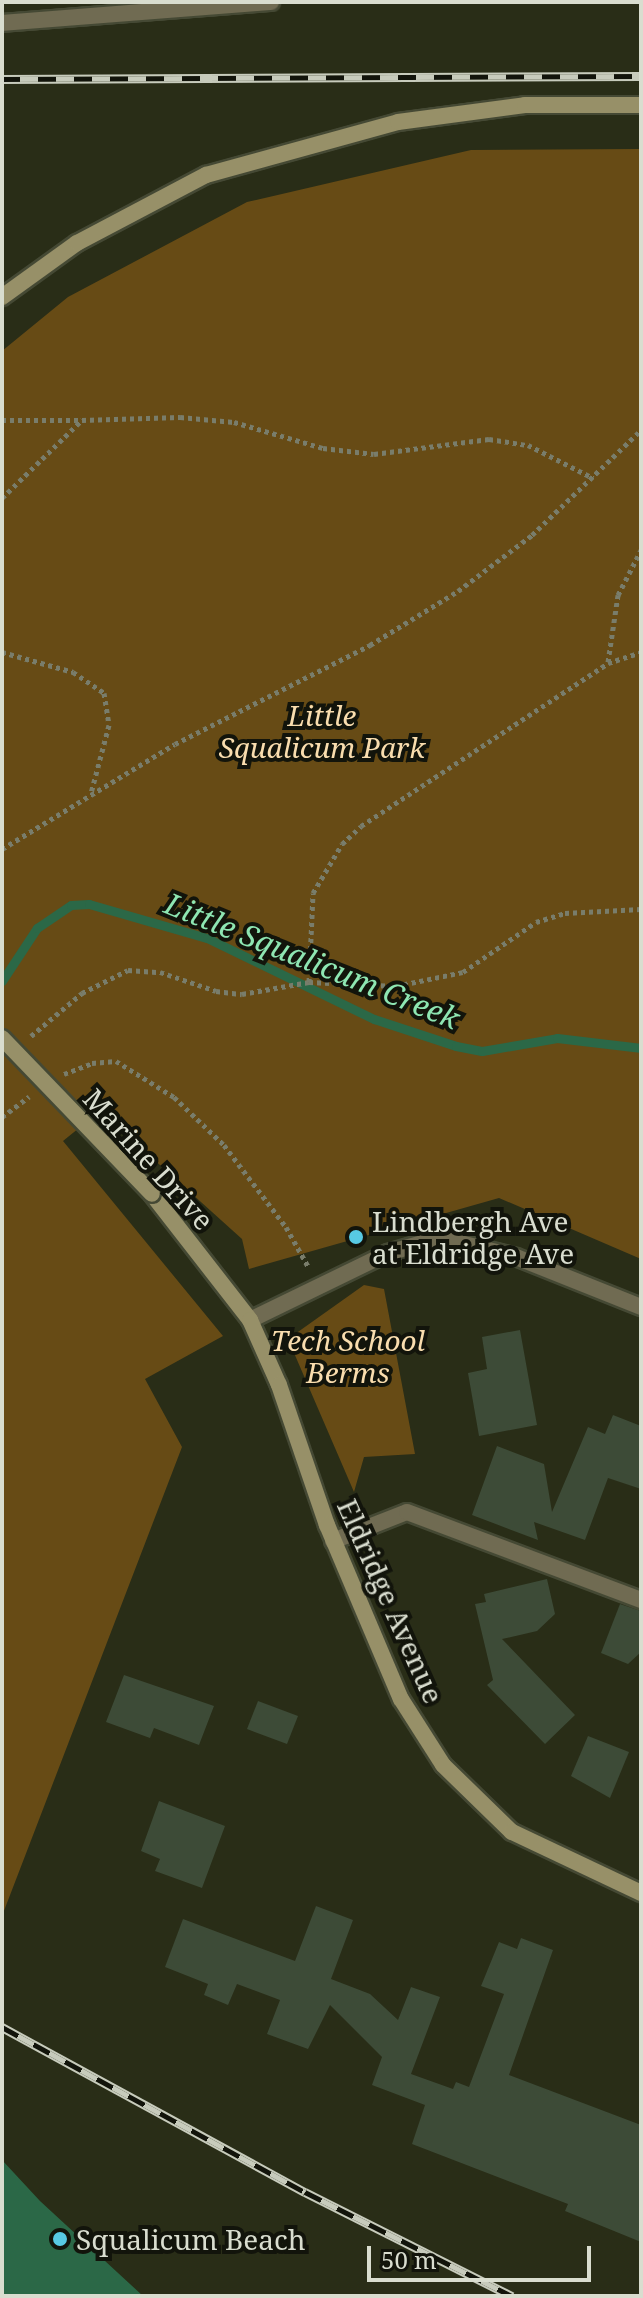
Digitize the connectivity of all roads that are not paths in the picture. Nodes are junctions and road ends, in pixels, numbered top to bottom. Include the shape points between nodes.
1 (271, 2) edge
2 (2, 23) edge
3 (641, 105) edge
4 (2, 297) edge
5 (2, 1038) edge
6 (641, 1307) edge
7 (250, 1320) junction
8 (333, 1541) junction
9 (641, 1600) edge
10 (641, 1893) edge

1 - 2 street
3 - 4 main road via 525,105 398,122 206,175 77,243
5 - 7 main road, Marine Drive, bridge via 152,1194
6 - 7 street via 516,1257 440,1238 388,1253
7 - 8 main road, Eldridge Avenue via 279,1385
8 - 9 street via 407,1512
8 - 10 main road, Eldridge Avenue via 401,1699 443,1765 512,1832

